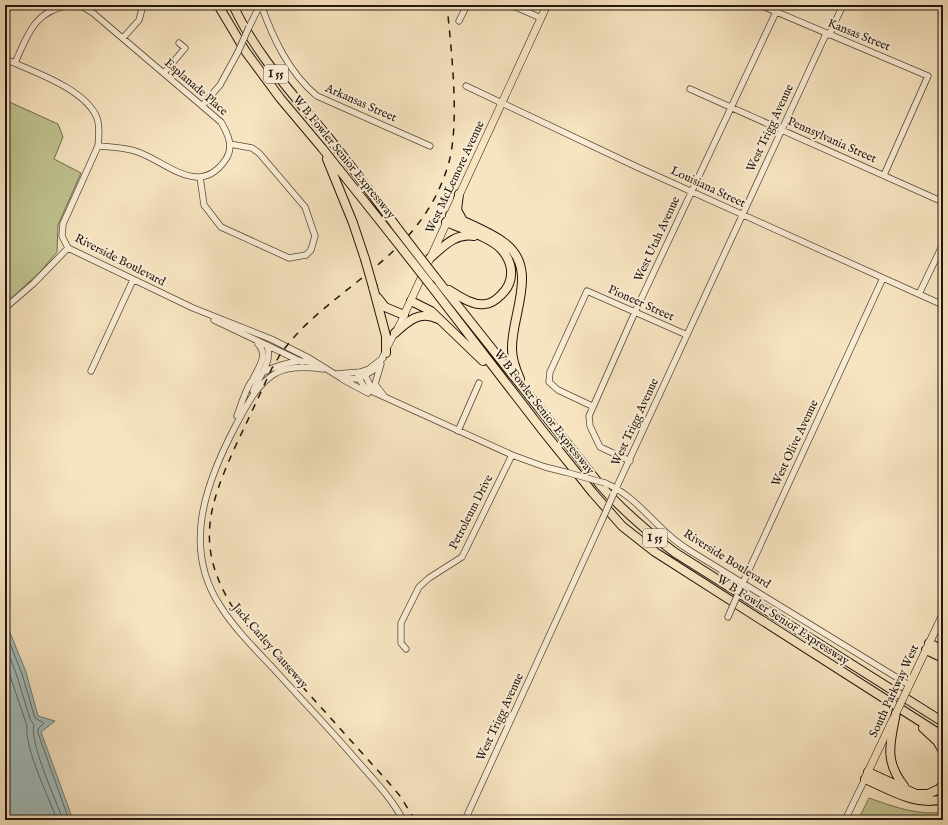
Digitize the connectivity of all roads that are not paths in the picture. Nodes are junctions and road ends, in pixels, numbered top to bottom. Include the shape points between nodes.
1 (70, 5) edge
2 (218, 5) edge
3 (232, 5) edge
4 (260, 5) edge
5 (467, 5) edge
6 (511, 5) edge
7 (547, 5) edge
8 (760, 5) edge
9 (843, 5) edge
10 (938, 5) edge
11 (61, 6) edge
12 (943, 7) edge
13 (142, 9) dead end
14 (776, 12) junction
15 (540, 18) junction
16 (459, 21) dead end
17 (828, 34) junction
18 (123, 38) junction
19 (179, 43) dead end
20 (5, 59) edge
21 (15, 64) junction
22 (164, 73) junction
23 (466, 86) dead end
24 (690, 89) dead end
25 (501, 102) junction
26 (202, 106) junction
27 (731, 108) junction
28 (781, 129) junction
29 (230, 144) junction
30 (98, 146) junction
31 (430, 146) dead end
32 (322, 148) junction
33 (884, 175) junction
34 (200, 177) junction
35 (692, 191) junction
36 (459, 194) junction
37 (943, 202) edge
38 (742, 215) junction
39 (448, 219) junction
40 (464, 222) junction
41 (483, 238) junction
42 (943, 244) edge
43 (68, 248) junction
44 (941, 252) edge
45 (430, 258) junction
46 (883, 278) junction
47 (133, 280) junction
48 (442, 286) junction
49 (919, 294) junction
50 (376, 296) junction
51 (411, 301) junction
52 (943, 305) edge
53 (5, 308) edge
54 (192, 308) junction
55 (635, 312) junction
56 (404, 315) junction
57 (226, 321) junction
58 (443, 322) junction
59 (396, 333) junction
60 (687, 336) junction
61 (255, 340) junction
62 (267, 346) junction
63 (383, 358) junction
64 (302, 362) junction
65 (315, 368) junction
66 (326, 369) junction
67 (91, 371) dead end
68 (262, 374) junction
69 (336, 374) junction
70 (361, 375) junction
71 (341, 378) junction
72 (504, 380) junction
73 (251, 382) junction
74 (479, 383) dead end
75 (527, 394) junction
76 (251, 397) junction
77 (385, 398) junction
78 (592, 406) junction
79 (458, 431) junction
80 (231, 435) junction
81 (512, 455) junction
82 (630, 462) junction
83 (617, 488) junction
84 (742, 585) junction
85 (942, 616) edge
86 (728, 617) dead end
87 (928, 646) junction
88 (406, 649) dead end
89 (943, 650) edge
90 (943, 658) edge
91 (908, 687) junction
92 (924, 710) junction
93 (896, 713) junction
94 (943, 717) edge
95 (920, 722) junction
96 (943, 722) edge
97 (943, 736) edge
98 (943, 751) edge
99 (866, 775) junction
100 (943, 784) edge
101 (906, 788) junction
102 (943, 799) edge
103 (403, 820) edge
104 (465, 820) edge
105 (845, 820) edge

1 - 11 street, Esplanade Place
1 - 18 street, Esplanade Place via 83,7 94,13
2 - 32 highway, W B Fowler Senior Expressway / I 55 via 246,52
3 - 48 highway, W B Fowler Senior Expressway / I 55, bridge via 263,59 328,137
4 - 26 street, bridge via 220,85
4 - 31 street, Arkansas Street via 276,43 307,87 317,96
5 - 16 street
6 - 15 street
7 - 15 main road, West McLemore Avenue
8 - 14 street, Kansas Street
9 - 17 street, West Trigg Avenue
10 - 12 street
11 - 21 street, Esplanade Place via 52,8 34,24
13 - 18 street via 139,20
14 - 17 street, Kansas Street
14 - 27 street, West Utah Avenue
15 - 25 main road, West McLemore Avenue
17 - 28 street, West Trigg Avenue
17 - 33 street, Kansas Street via 928,76
18 - 22 street, Esplanade Place
19 - 22 street via 185,48
20 - 21 street, Riverside Boulevard
21 - 30 street, Riverside Boulevard via 66,87 82,98 97,118
22 - 26 street, Esplanade Place
23 - 25 street, Louisiana Street
24 - 27 street, Pennsylvania Street
25 - 35 street, Louisiana Street
25 - 36 main road, West McLemore Avenue
26 - 29 street, Esplanade Place via 221,122 228,132
27 - 28 street, Pennsylvania Street
27 - 35 street, West Utah Avenue
28 - 33 street, Pennsylvania Street
28 - 38 street, West Trigg Avenue
29 - 34 street via 228,155 221,166 212,174
29 - 34 street via 252,148 259,153 305,207 315,236 311,250 306,255 289,258 221,227 204,205
30 - 34 street via 137,152 181,175
30 - 43 street, Riverside Boulevard via 63,224 62,236
32 - 50 highway, bridge via 348,209
32 - 72 highway, W B Fowler Senior Expressway / I 55, bridge
33 - 37 street, Pennsylvania Street
35 - 38 street, Louisiana Street
35 - 55 street, West Utah Avenue
36 - 39 main road, West McLemore Avenue
36 - 40 highway via 457,213
38 - 46 street, Louisiana Street
38 - 60 street, West Trigg Avenue
39 - 40 highway
39 - 41 highway
39 - 45 main road, West McLemore Avenue
40 - 75 highway via 503,242 516,256 522,271 522,291 512,349 516,370
41 - 45 highway via 459,236 449,241
41 - 48 highway via 501,249 510,265 512,278 506,290 495,300 485,304 459,297
42 - 44 street
43 - 47 street, Riverside Boulevard
43 - 53 street
44 - 49 street
45 - 51 main road, West McLemore Avenue
46 - 49 street, Louisiana Street
46 - 84 street, West Olive Avenue
47 - 54 street, Riverside Boulevard
47 - 67 street
48 - 75 highway, W B Fowler Senior Expressway / I 55
49 - 52 street, Louisiana Street
50 - 56 highway via 386,307
50 - 63 highway via 386,336
51 - 56 main road, West McLemore Avenue
51 - 58 highway via 431,311
54 - 57 street, Riverside Boulevard
54 - 61 street, Riverside Boulevard
55 - 60 street, Pioneer Street
55 - 78 street, West Utah Avenue
55 - 78 street, Pioneer Street via 587,291 550,372 549,382 558,390
56 - 59 street, West McLemore Avenue
57 - 62 street
57 - 66 street, Riverside Boulevard via 271,339
58 - 59 highway via 433,316 423,315 409,320
58 - 72 highway
59 - 63 street, West McLemore Avenue
60 - 82 street, West Trigg Avenue
61 - 62 street, Riverside Boulevard
61 - 73 street, Jack Carley Causeway via 261,347 263,357
62 - 64 street, Riverside Boulevard
62 - 68 street via 268,362
63 - 70 street, West McLemore Avenue via 377,368
63 - 77 street via 375,384
64 - 65 street, Riverside Boulevard
64 - 66 street via 310,362
64 - 68 street via 272,368
65 - 66 street, Jack Carley Causeway
65 - 76 street, Jack Carley Causeway via 290,368 277,373
66 - 69 street, Riverside Boulevard
68 - 73 street
68 - 76 street
69 - 70 street
69 - 71 street, Riverside Boulevard
70 - 71 street
70 - 77 street, Riverside Boulevard via 368,391
71 - 77 street, Riverside Boulevard via 346,383
72 - 95 highway, W B Fowler Senior Expressway / I 55 via 622,526 661,556
73 - 80 street, Jack Carley Causeway
74 - 79 street
75 - 92 highway, W B Fowler Senior Expressway / I 55 via 620,508 645,530 674,552
76 - 80 street, Jack Carley Causeway
77 - 79 street, Riverside Boulevard
78 - 82 street, West Utah Avenue via 588,420 597,442 605,451
79 - 81 street, Riverside Boulevard
80 - 103 street, Jack Carley Causeway via 209,482 200,521 203,563 210,584 220,606 240,632 368,774
81 - 83 street, Riverside Boulevard, bridge via 545,467 605,482
81 - 88 street, Petroleum Drive via 462,557 419,587 401,623 400,643
82 - 83 street, West Trigg Avenue
83 - 84 street, Riverside Boulevard via 641,506 670,536
83 - 104 street, West Trigg Avenue, bridge
84 - 86 street, West Olive Avenue, bridge
84 - 91 street, Riverside Boulevard
85 - 87 main road, South Parkway West
87 - 89 highway
87 - 90 highway
87 - 91 main road, South Parkway West
91 - 93 main road, South Parkway West, bridge
92 - 94 highway
92 - 96 highway, W B Fowler Senior Expressway / I 55
93 - 99 main road, South Parkway West
93 - 101 highway via 890,744 890,760 895,775
95 - 97 highway, W B Fowler Senior Expressway / I 55
95 - 98 highway
99 - 101 highway
99 - 102 highway via 911,799 927,802
99 - 105 street
100 - 101 highway via 928,794 916,794

